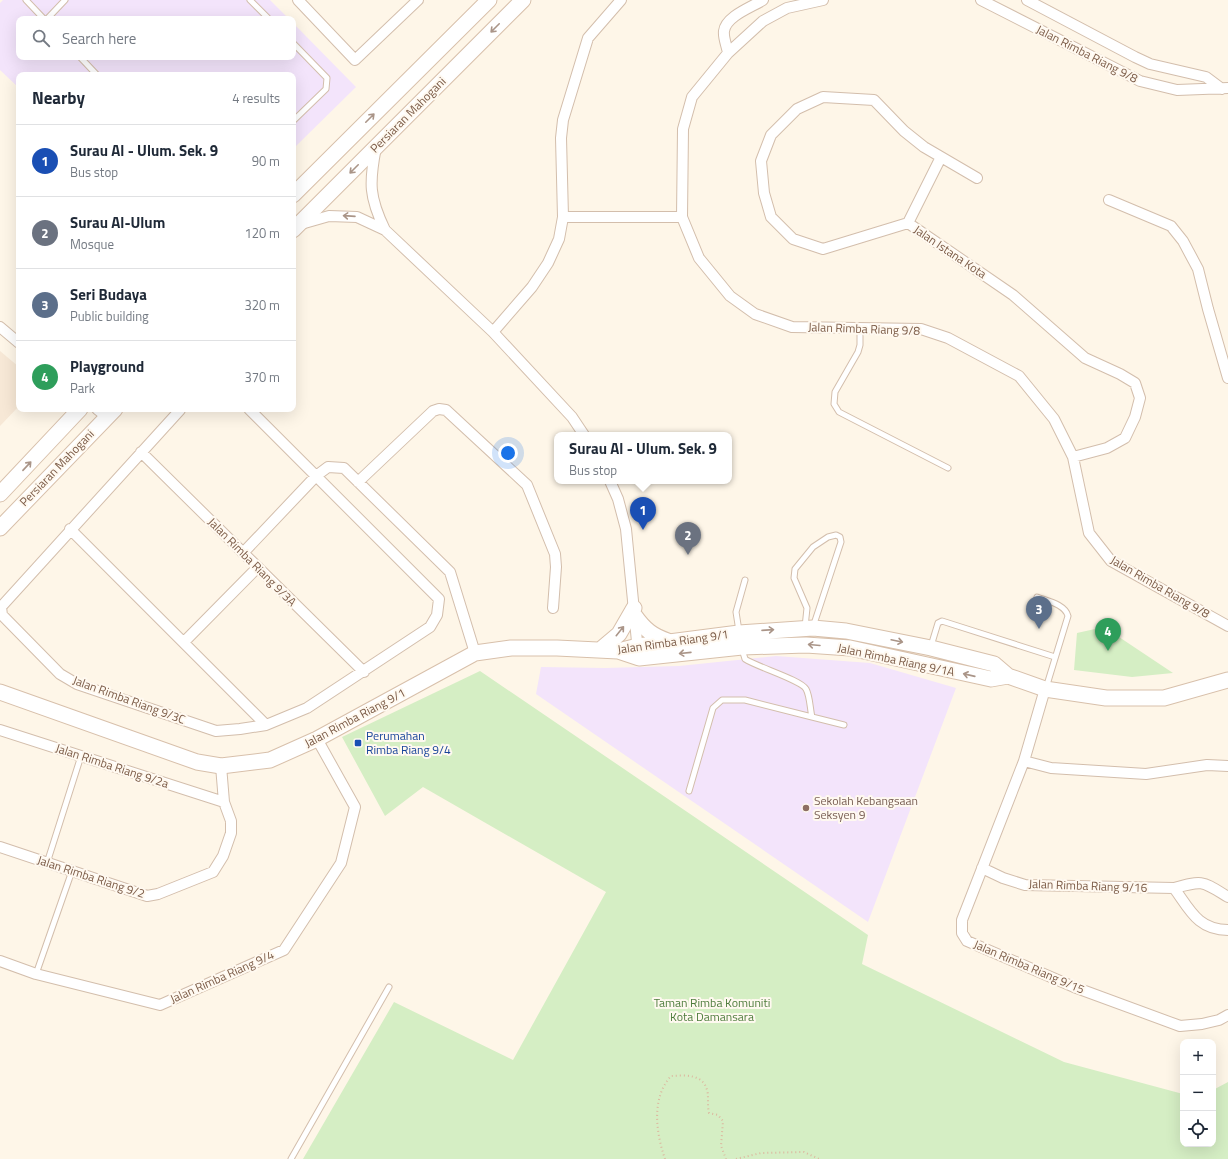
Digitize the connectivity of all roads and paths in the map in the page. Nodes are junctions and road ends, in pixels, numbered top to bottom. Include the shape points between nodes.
1 (26, 0) edge
2 (250, 0) edge
3 (298, 0) edge
4 (418, 0) edge
5 (489, 0) edge
6 (523, 0) edge
7 (621, 0) edge
8 (764, 0) edge
9 (823, 0) edge
10 (980, 0) edge
11 (1027, 0) edge
12 (62, 1) edge
13 (42, 16) edge
14 (48, 16) edge
15 (266, 16) edge
16 (296, 46) edge
17 (728, 53) junction
18 (83, 60) edge
19 (94, 72) edge
20 (1225, 89) edge
21 (296, 118) edge
22 (377, 146) junction
23 (941, 157) junction
24 (977, 178) dead end
25 (296, 192) edge
26 (1109, 200) dead end
27 (563, 217) junction
28 (682, 217) junction
29 (908, 223) junction
30 (296, 227) edge
31 (384, 230) junction
32 (0, 327) edge
33 (860, 327) junction
34 (493, 332) junction
35 (16, 341) edge
36 (1228, 378) edge
37 (66, 412) edge
38 (77, 412) edge
39 (106, 412) edge
40 (178, 412) edge
41 (252, 412) edge
42 (62, 428) junction
43 (582, 432) edge
44 (141, 452) junction
45 (1073, 457) junction
46 (948, 468) dead end
47 (316, 476) junction
48 (358, 482) junction
49 (611, 484) edge
50 (0, 494) edge
51 (0, 528) edge
52 (70, 529) junction
53 (243, 553) junction
54 (258, 567) junction
55 (745, 580) dead end
56 (1037, 597) dead end
57 (553, 608) dead end
58 (634, 612) junction
59 (1228, 626) edge
60 (809, 628) junction
61 (739, 633) junction
62 (184, 642) junction
63 (669, 642) junction
64 (742, 648) junction
65 (931, 648) junction
66 (600, 650) junction
67 (638, 652) junction
68 (475, 653) junction
69 (1055, 657) junction
70 (927, 664) junction
71 (364, 672) junction
72 (1008, 676) junction
73 (1228, 680) edge
74 (1045, 689) junction
75 (0, 692) edge
76 (812, 717) junction
77 (266, 725) junction
78 (844, 725) dead end
79 (0, 730) edge
80 (317, 739) junction
81 (82, 756) junction
82 (1024, 761) junction
83 (221, 766) junction
84 (1228, 766) edge
85 (689, 791) dead end
86 (224, 802) junction
87 (0, 847) edge
88 (47, 863) junction
89 (982, 868) junction
90 (72, 871) junction
91 (1174, 888) junction
92 (1228, 897) edge
93 (1228, 930) edge
94 (0, 961) edge
95 (36, 974) junction
96 (389, 987) dead end
97 (1228, 1015) edge
98 (291, 1159) edge
99 (665, 1159) edge
100 (726, 1159) edge
101 (736, 1159) edge
102 (819, 1159) edge

1 - 13 lane
2 - 15 lane
3 - 4 street via 355,60
25 -> 5 street, Persiaran Mahogani
6 -> 22 street, Persiaran Mahogani
7 - 27 street via 588,38 563,120
8 - 17 street via 730,20 725,26
9 - 17 street, Jalan Rimba Riang 9/8 via 788,8 764,21
10 - 20 street, Jalan Rimba Riang 9/8 via 1140,81 1177,90
11 - 20 street, Jalan Rimba Riang 9/8 via 1150,64 1206,77
12 - 14 lane
16 - 21 lane via 327,78 326,89
17 - 28 street, Jalan Rimba Riang 9/8 via 692,96 683,130
18 - 19 lane
22 -> 30 street, Persiaran Mahogani
22 - 31 street via 370,190
23 - 24 street, Jalan Istana Kota
23 - 29 street
23 - 29 street, Jalan Istana Kota via 904,131 874,100 823,97 797,109 771,135 761,161 764,193 771,217 793,239 823,249
26 - 36 street via 1171,226 1183,241 1198,269
27 - 28 street
27 - 34 street via 559,239 548,263 532,287
28 - 33 street, Jalan Rimba Riang 9/8 via 698,258 730,296 755,314 792,327
29 - 45 street, Jalan Istana Kota via 1012,295 1085,358 1135,383 1140,398 1125,438 1107,448
31 -> 30 street via 357,217 342,216 329,216
31 - 34 street
32 - 35 street
33 - 45 street, Jalan Rimba Riang 9/8 via 921,329 948,338 1019,376 1054,419
33 - 46 lane via 858,352 835,392 834,404 839,412
34 - 43 street via 572,416
37 - 42 street
38 - 42 street, Persiaran Mahogani
39 - 51 street, Persiaran Mahogani
40 - 44 street
41 - 47 street
50 -> 42 street, Persiaran Mahogani
44 - 52 street
44 - 53 street, Jalan Rimba Riang 9/3A
45 - 59 street, Jalan Rimba Riang 9/8 via 1089,533 1111,561
47 - 48 street via 328,467 344,468
47 - 53 street
47 - 71 street via 439,599 437,615 430,627
48 - 57 street via 433,411 439,408 446,410 527,485 555,554
48 - 68 street via 450,572
49 - 58 street via 626,529
52 - 62 street
52 - 77 street, Jalan Rimba Riang 9/3C via 1,607 2,615 60,674 77,684 216,731
53 - 54 street, Jalan Rimba Riang 9/3A
54 - 62 street
54 - 71 street, Jalan Rimba Riang 9/3A
55 - 61 lane via 736,612
56 - 69 lane via 1067,611 1067,621
58 - 63 street via 644,629 653,636
66 -> 58 street via 619,634
58 - 67 street
60 - 60 lane via 841,542 840,537 836,535 813,547 795,569 794,578 807,608
61 -> 60 street, Jalan Rimba Riang 9/1
60 -> 65 street, Jalan Rimba Riang 9/1 via 846,631
61 - 63 street, Jalan Rimba Riang 9/1
61 - 64 lane
62 - 77 street
63 - 67 street, Jalan Rimba Riang 9/1
64 -> 67 street, Jalan Rimba Riang 9/1A
70 -> 64 street, Jalan Rimba Riang 9/1A via 850,648 806,645
64 - 76 lane via 744,659 798,682 806,689
65 - 69 lane via 938,623 942,621
65 - 70 street
65 - 72 street, Jalan Rimba Riang 9/1 via 994,664
66 - 67 street, Jalan Rimba Riang 9/1
66 - 68 street, Jalan Rimba Riang 9/1 via 511,648
68 - 80 street, Jalan Rimba Riang 9/1
69 - 74 lane
72 -> 70 street, Jalan Rimba Riang 9/1A via 991,680
71 - 77 street via 307,708
72 - 74 street, Jalan Rimba Riang 9/1
73 - 74 street, Jalan Rimba Riang 9/1 via 1164,698 1106,698
74 - 82 street, Jalan Rimba Riang 9/15
75 - 83 street, Jalan Rimba Riang 9/1 via 197,762
76 - 78 lane
76 - 85 lane via 745,700 722,700 714,708
79 - 81 street, Jalan Rimba Riang 9/2a
80 - 83 street, Jalan Rimba Riang 9/1 via 270,760
80 - 95 street, Jalan Rimba Riang 9/4 via 355,807 341,863 284,950 160,1005
81 - 86 street, Jalan Rimba Riang 9/2a
81 - 88 lane
82 - 84 street via 1051,768 1146,774 1207,765
82 - 89 street, Jalan Rimba Riang 9/15
83 - 86 street, Jalan Rimba Riang 9/2
86 - 90 street, Jalan Rimba Riang 9/2 via 231,821 231,833 223,856 213,872 147,896
87 - 88 street, Jalan Rimba Riang 9/2
88 - 90 street, Jalan Rimba Riang 9/2
89 - 91 street, Jalan Rimba Riang 9/16 via 1025,885
89 - 97 street, Jalan Rimba Riang 9/15 via 962,920 962,933 968,941 1074,986 1180,1026 1202,1024
90 - 95 lane
91 - 92 street, Jalan Rimba Riang 9/16 via 1195,882 1206,883
91 - 93 street via 1199,922 1217,930
94 - 95 street, Jalan Rimba Riang 9/4
96 - 98 lane
99 - 100 path via 656,1110 663,1085 671,1076 690,1075 703,1082 708,1091 706,1104 709,1113 718,1115 723,1121 721,1146
101 - 102 path via 761,1153 804,1152

